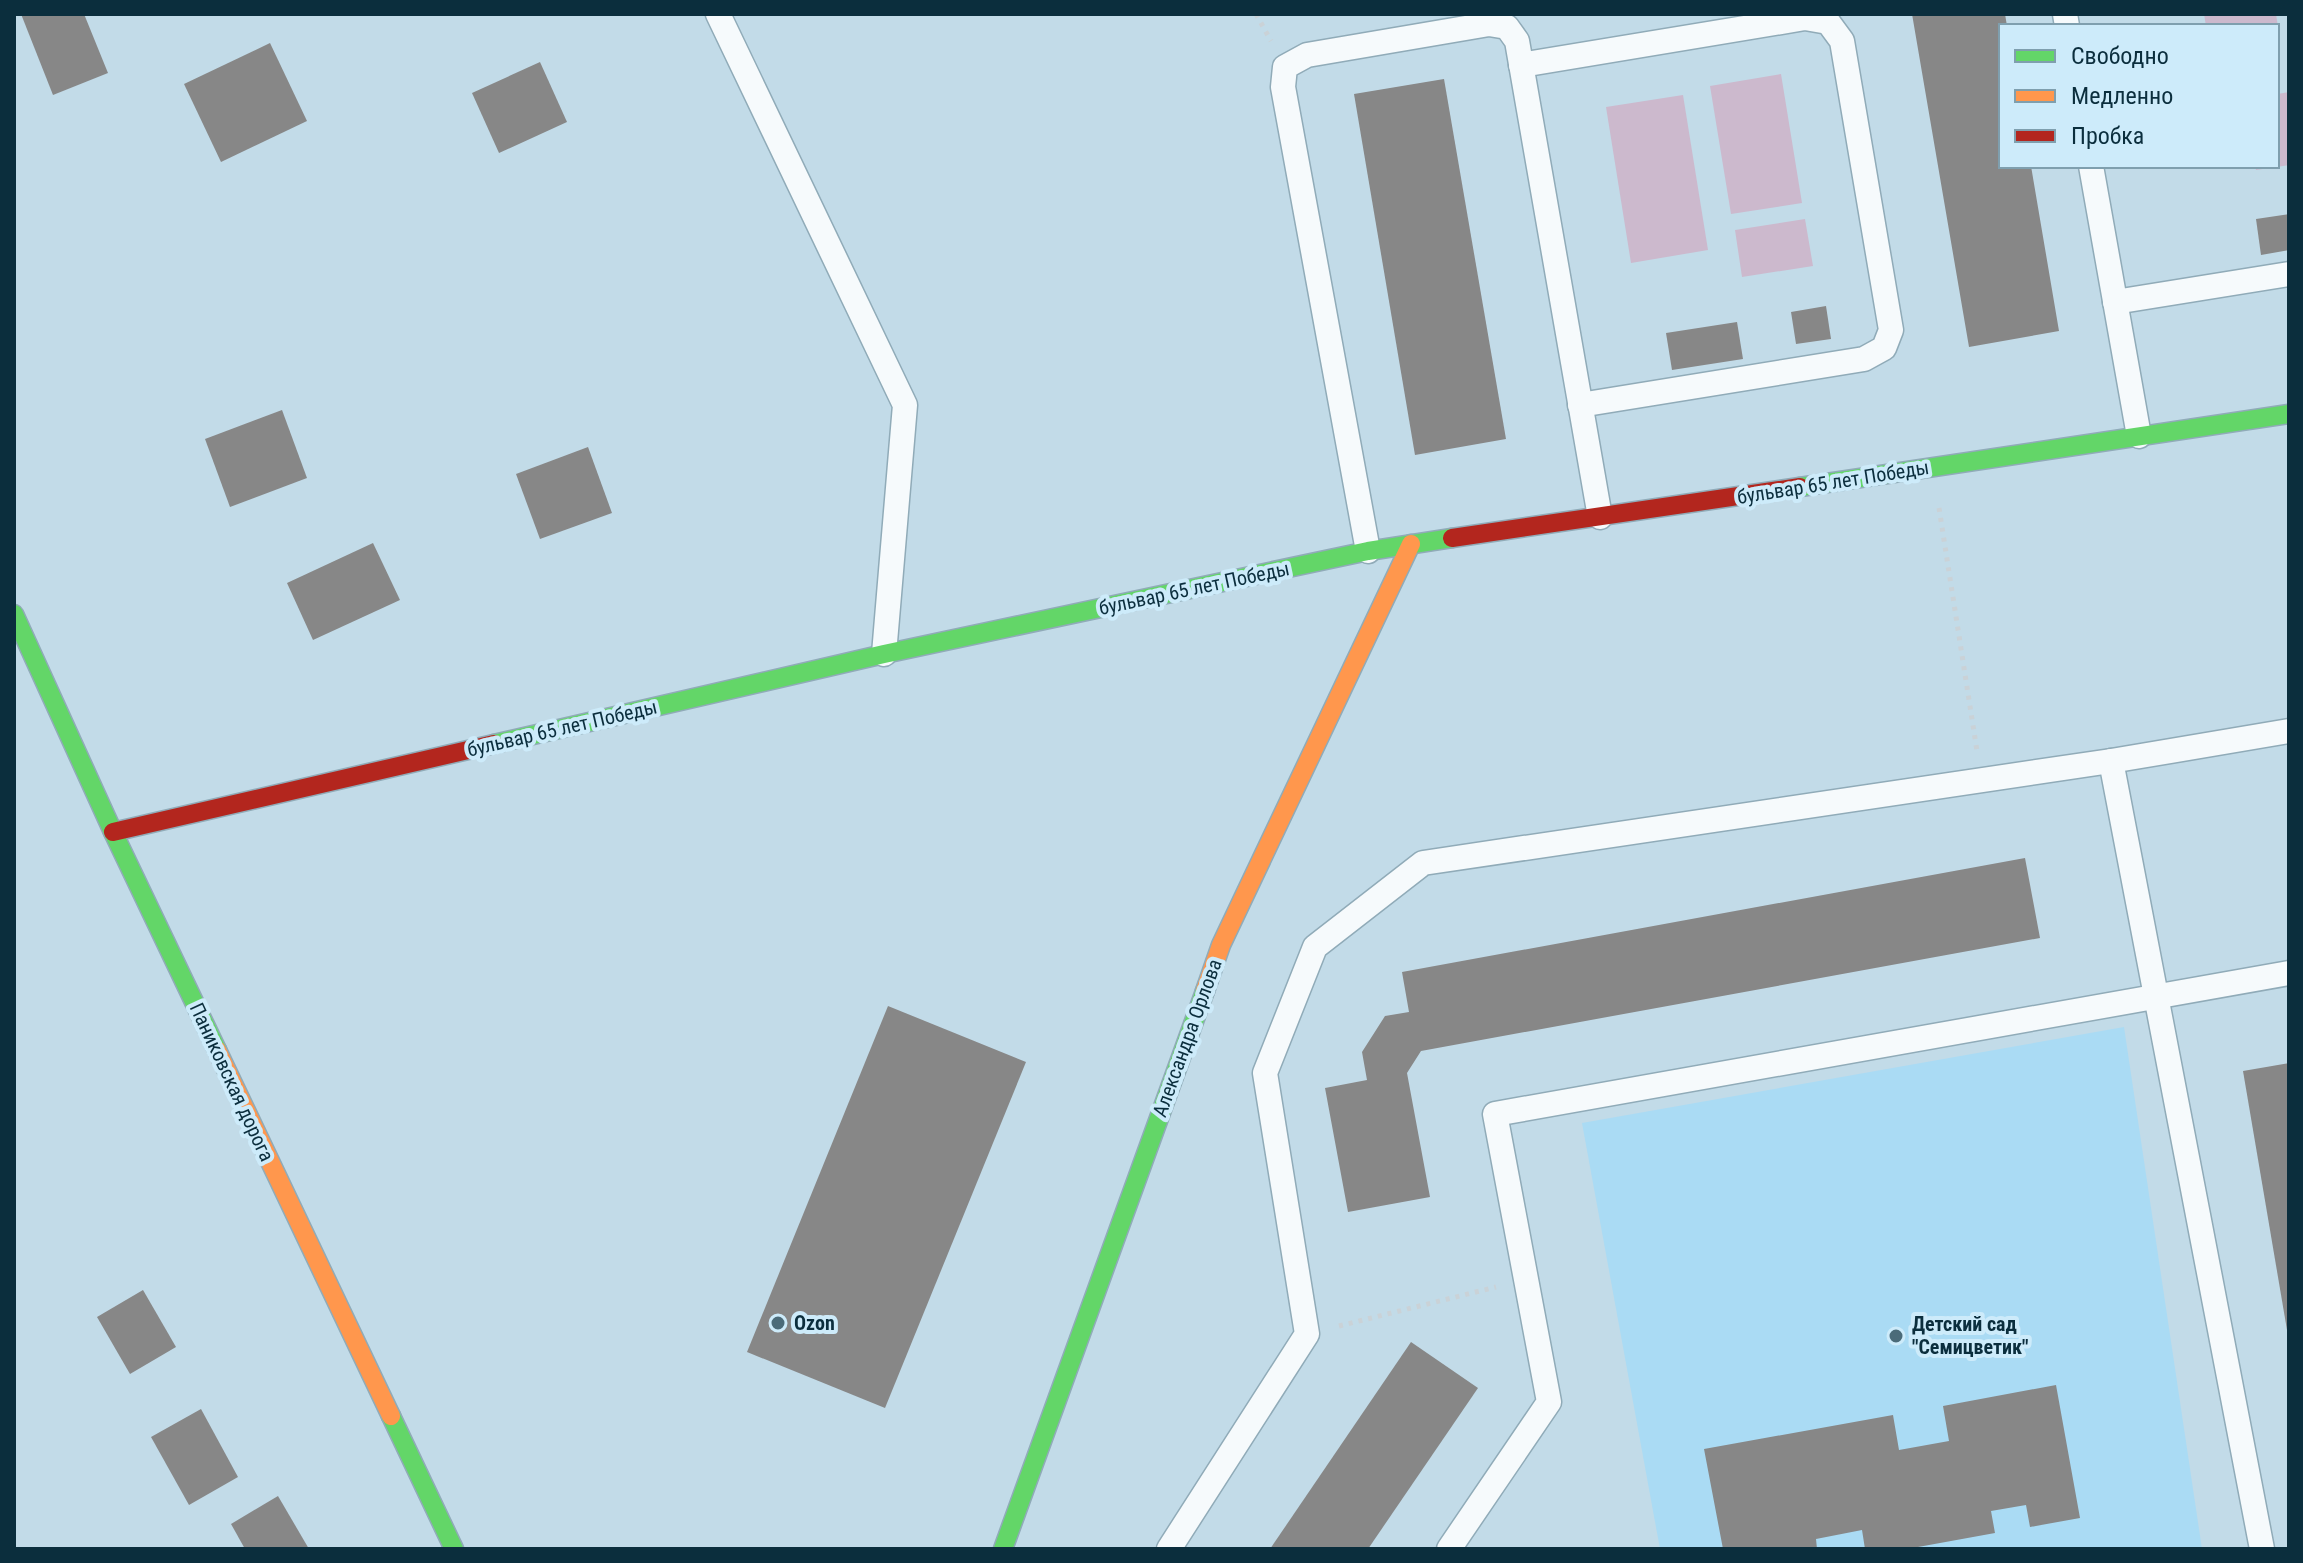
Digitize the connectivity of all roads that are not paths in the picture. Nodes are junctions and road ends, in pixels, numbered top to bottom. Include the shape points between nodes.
1 (718, 14) edge
2 (1521, 65) junction
3 (2091, 168) edge
4 (2289, 274) edge
5 (2115, 302) junction
6 (1580, 405) junction
7 (2289, 414) edge
8 (2139, 436) junction
9 (1600, 517) junction
10 (1411, 544) junction
11 (1368, 551) junction
12 (14, 614) edge
13 (884, 654) junction
14 (2289, 731) edge
15 (2111, 761) junction
16 (113, 832) junction
17 (2289, 973) edge
18 (2157, 996) junction
19 (454, 1549) edge
20 (1003, 1549) edge
21 (1169, 1549) edge
22 (1449, 1549) edge
23 (2262, 1549) edge

1 - 13 lane via 905,405
2 - 6 lane
2 - 6 lane via 1805,18 1828,22 1842,41 1891,330 1884,348 1864,359
2 - 11 lane via 1517,41 1507,27 1489,24 1307,55 1285,67 1283,87
3 - 5 lane
4 - 5 lane
5 - 8 lane
6 - 9 lane
7 - 8 street, бульвар 65 лет Победы
8 - 9 street, бульвар 65 лет Победы
9 - 10 street, бульвар 65 лет Победы
10 - 11 street, бульвар 65 лет Победы
10 - 20 street, Александра Орлова via 1221,945
11 - 13 street, бульвар 65 лет Победы
12 - 16 street, Паниковская дорога
13 - 16 street, бульвар 65 лет Победы
14 - 15 lane
15 - 18 lane
15 - 21 lane via 1423,863 1315,947 1265,1073 1307,1334
16 - 19 street, Паниковская дорога
17 - 18 lane
18 - 22 lane via 1495,1114 1549,1402
18 - 23 lane

